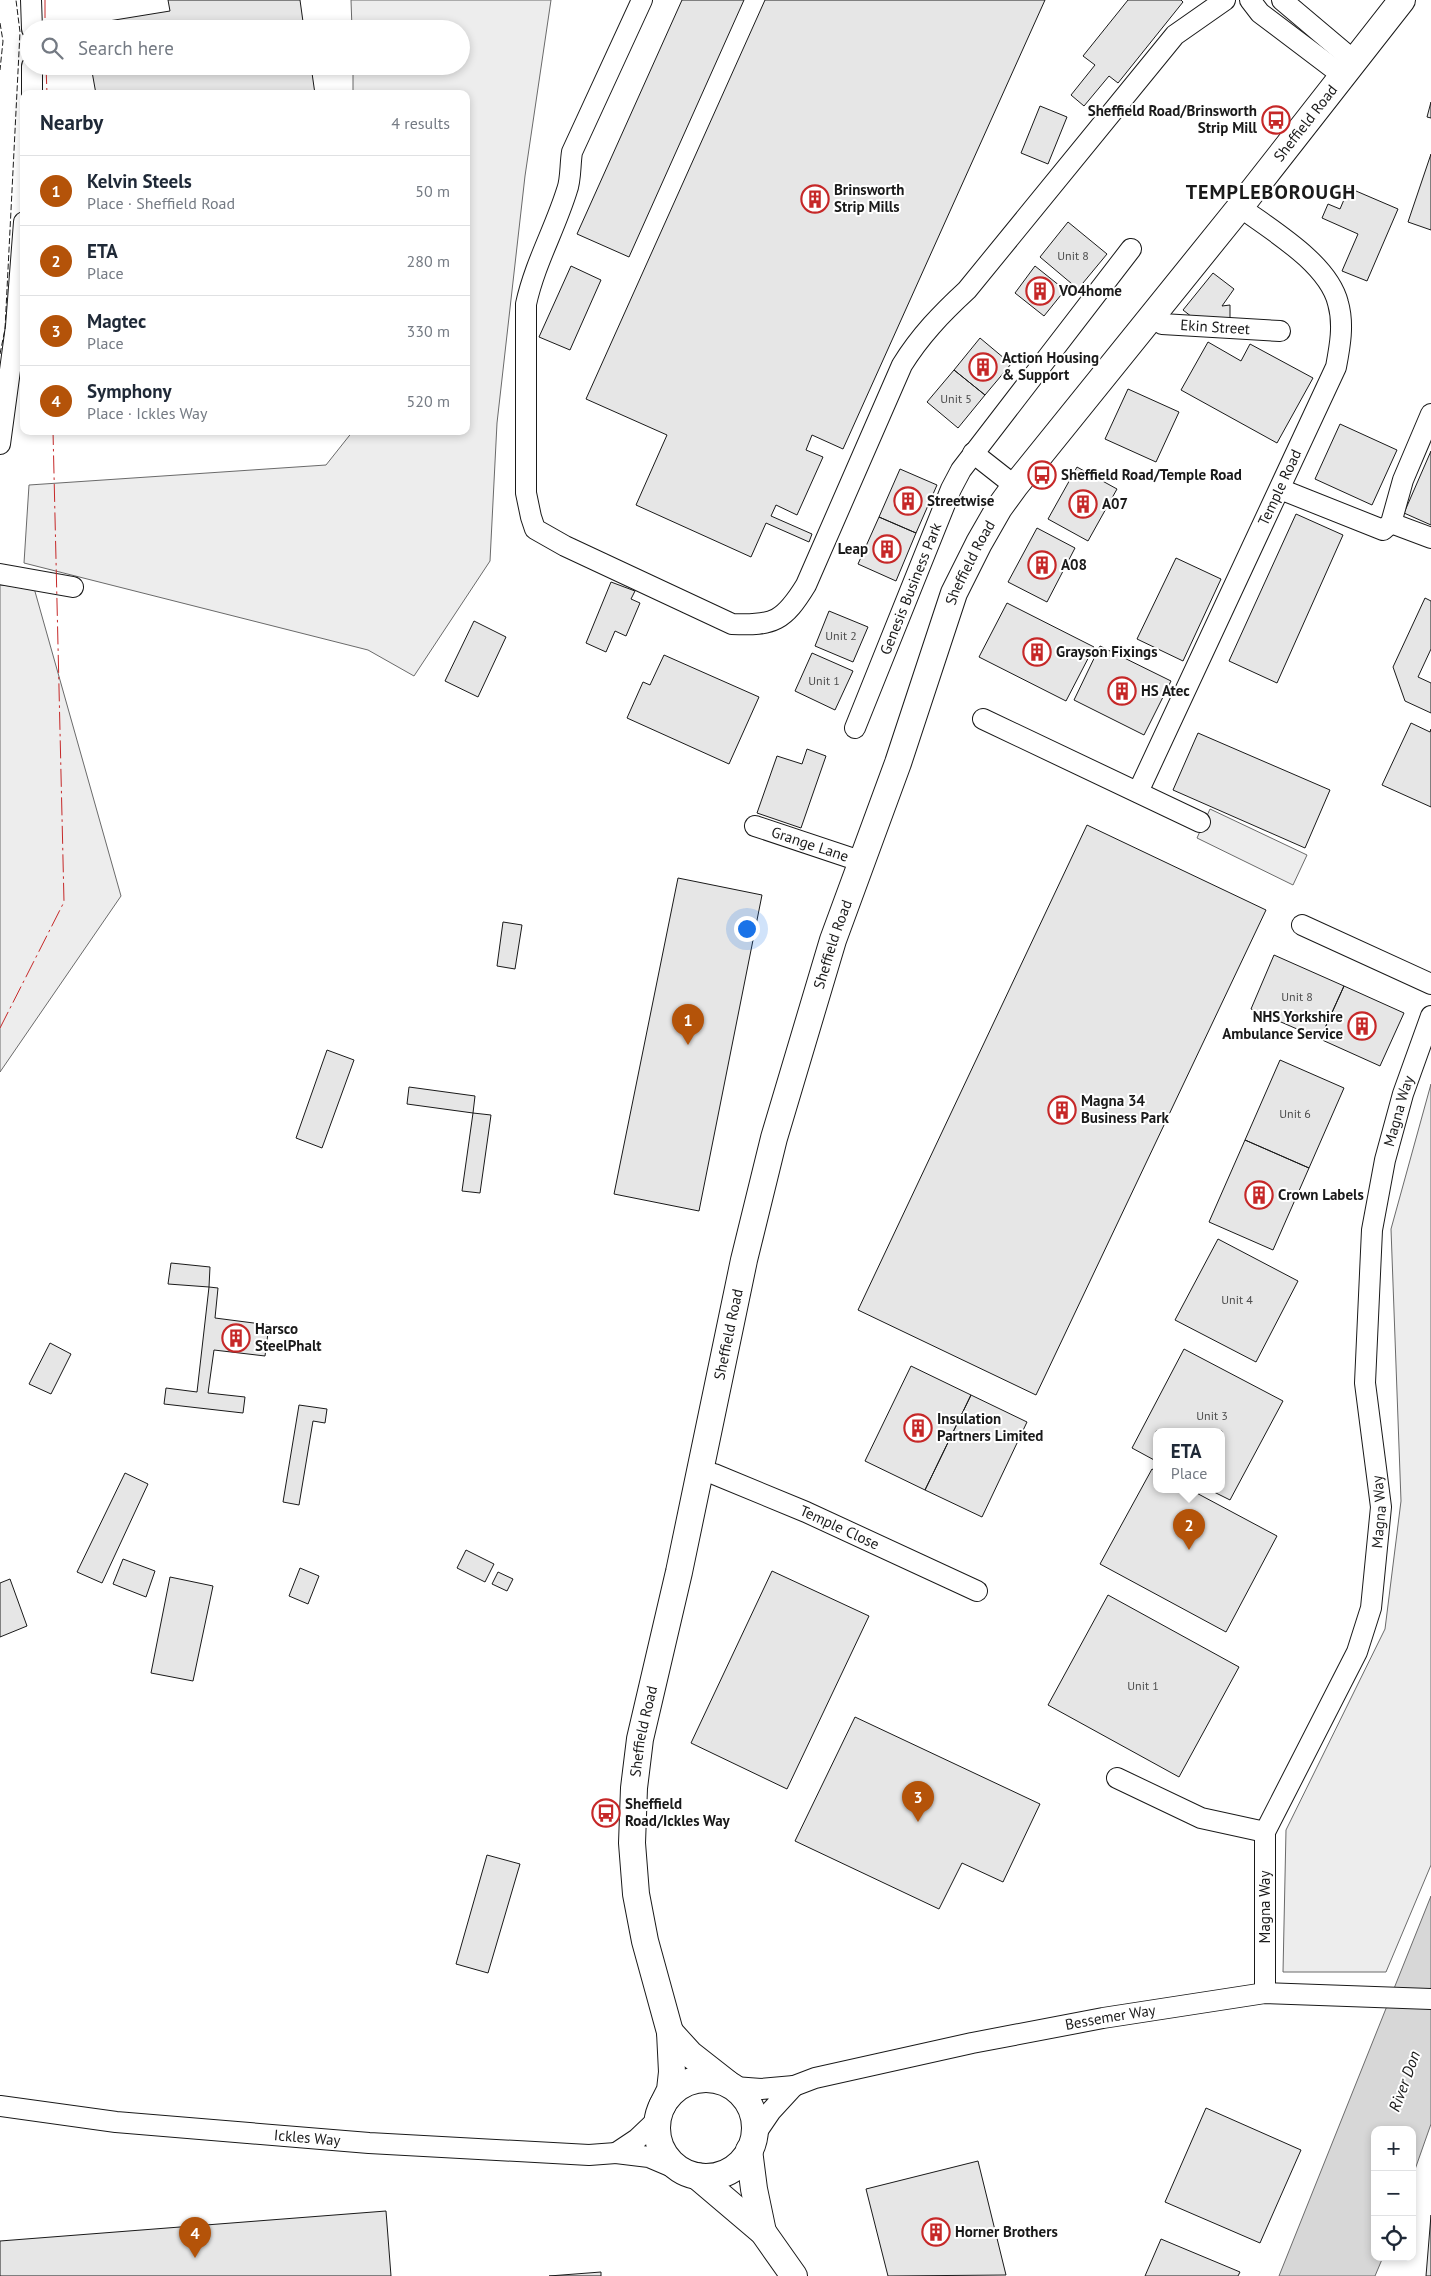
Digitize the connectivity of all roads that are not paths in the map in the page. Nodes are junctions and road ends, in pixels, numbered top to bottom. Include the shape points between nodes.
1 (31, 0) edge
2 (642, 0) edge
3 (1225, 0) edge
4 (1250, 0) edge
5 (1282, 0) edge
6 (1402, 0) edge
7 (32, 20) edge
8 (1347, 68) junction
9 (32, 75) edge
10 (32, 90) edge
11 (1240, 207) junction
12 (1131, 249) dead end
13 (20, 274) edge
14 (1152, 316) junction
15 (1280, 331) dead end
16 (1431, 414) edge
17 (0, 444) edge
18 (974, 453) junction
19 (1015, 486) junction
20 (1280, 489) junction
21 (1392, 523) junction
22 (1431, 538) edge
23 (0, 574) edge
24 (74, 587) dead end
25 (983, 720) dead end
26 (855, 728) dead end
27 (1138, 792) junction
28 (1200, 822) dead end
29 (755, 826) dead end
30 (863, 862) junction
31 (1302, 925) dead end
32 (1431, 984) edge
33 (1431, 1016) edge
34 (700, 1470) junction
35 (978, 1591) dead end
36 (1117, 1778) dead end
37 (1266, 1832) junction
38 (1265, 1993) junction
39 (1431, 1999) edge
40 (670, 2032) junction
41 (730, 2085) junction
42 (794, 2086) junction
43 (0, 2106) edge
44 (660, 2113) junction
45 (752, 2143) junction
46 (616, 2153) junction
47 (690, 2173) junction
48 (763, 2232) junction
49 (794, 2276) edge

1 - 7 street
2 - 3 street via 572,152 568,188 533,276 526,304 526,493 530,517 536,529 565,546 732,624 759,625 778,620 794,605 806,585 902,365 917,340 967,290 1176,35
4 - 8 street via 1260,13
5 - 8 street
6 - 8 main road, Sheffield Road
8 - 11 main road, Sheffield Road
9 - 10 street
11 - 14 main road, Sheffield Road
11 - 20 street, Temple Road via 1299,251 1326,279 1338,302 1342,335 1336,367
12 - 18 street, Genesis Business Park
13 - 17 street
14 - 15 street, Ekin Street via 1162,324
14 - 19 main road, Sheffield Road
16 - 21 street via 1403,480
18 - 19 street
18 - 26 street, Genesis Business Park via 951,489
19 - 30 main road, Sheffield Road via 979,543 954,593
20 - 21 street via 1383,530
20 - 27 street, Temple Road
21 - 22 street
23 - 24 street
25 - 27 street
27 - 28 street
29 - 30 street, Grange Lane
30 - 34 main road, Sheffield Road via 833,940 774,1138 742,1270
31 - 32 street
33 - 37 street, Magna Way via 1400,1104 1372,1230 1365,1383 1381,1506 1371,1608 1334,1701 1290,1780
34 - 35 street, Temple Close via 806,1512
34 - 40 main road, Sheffield Road via 640,1739 634,1788 632,1843 636,1894 645,1941
36 - 37 street via 1201,1818
37 - 38 street, Magna Way
38 - 39 street, Bessemer Way
38 - 42 street, Bessemer Way via 1103,2018 972,2043 815,2078
40 - 41 main road, Sheffield Road via 690,2054
40 - 44 main road, Sheffield Road via 670,2090
41 - 42 street, Bessemer Way via 761,2090
41 - 44 main road via 705,2079 685,2083 668,2096
41 - 45 main road via 744,2098 752,2112
42 - 45 street, Bessemer Way via 771,2111
43 - 46 street, Ickles Way via 116,2122 369,2143 589,2155
44 - 46 street, Ickles Way via 637,2139
44 - 47 main road via 658,2140 663,2152
45 - 47 main road via 740,2163 729,2171 712,2176
45 - 48 main road via 754,2189
46 - 47 street, Ickles Way via 649,2157
47 - 48 main road
48 - 49 main road

